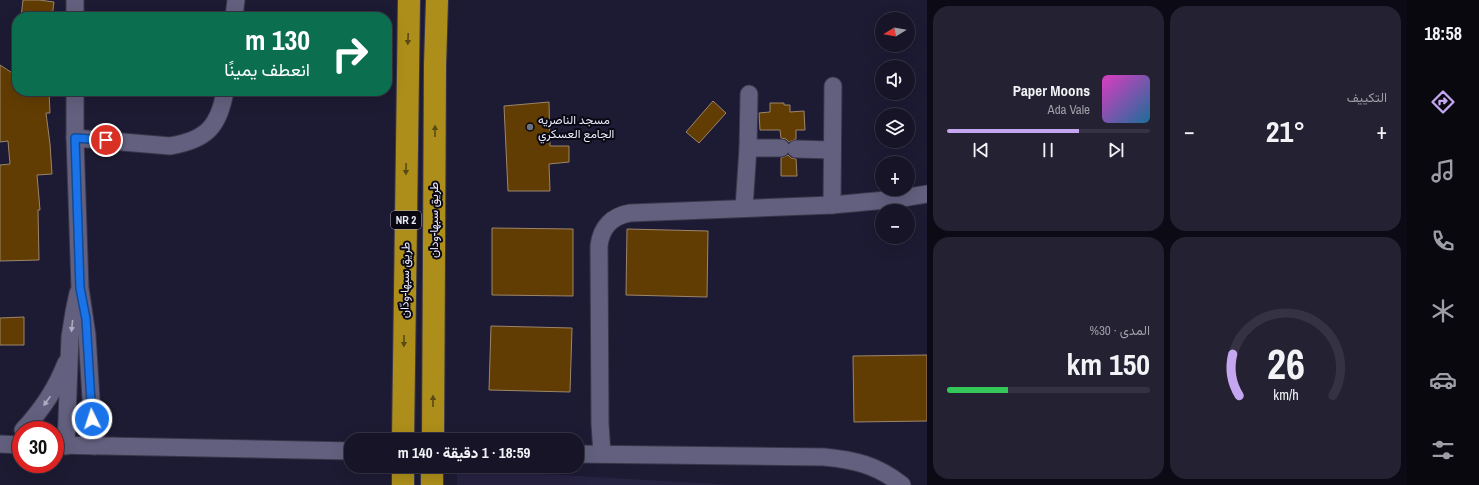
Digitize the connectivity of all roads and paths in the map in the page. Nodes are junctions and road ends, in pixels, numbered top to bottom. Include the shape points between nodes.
1 (75, 0) edge
2 (236, 0) edge
3 (409, 0) edge
4 (437, 0) edge
5 (75, 12) edge
6 (235, 12) edge
7 (435, 65) junction
8 (408, 66) junction
9 (833, 86) dead end
10 (749, 94) dead end
11 (75, 96) edge
12 (224, 96) edge
13 (75, 138) junction
14 (748, 148) junction
15 (832, 150) junction
16 (927, 194) edge
17 (832, 204) junction
18 (744, 208) junction
19 (80, 288) junction
20 (70, 353) junction
21 (31, 421) edge
22 (63, 421) edge
23 (403, 433) edge
24 (433, 433) edge
25 (64, 446) edge
26 (94, 446) junction
27 (344, 451) edge
28 (584, 454) edge
29 (602, 454) junction
30 (403, 473) edge
31 (432, 473) edge
32 (403, 485) edge
33 (432, 485) edge
34 (902, 485) edge

1 - 5 street
2 - 6 street
3 -> 8 highway, طريق سبها-ودّان / NR 2
4 - 7 highway, طريق سبها-ودان / NR 2
7 - 8 highway
24 -> 7 highway, طريق سبها-ودان / NR 2
8 -> 23 highway, طريق سبها-ودّان / NR 2
9 - 15 street
10 - 14 street
11 - 13 street
12 - 13 street via 218,117 212,126 195,140 184,144 170,146
13 - 19 street
14 - 15 street
14 - 18 street
15 - 17 street
16 - 17 street
17 - 18 street
18 - 29 street via 630,213 615,218 605,228 599,246
19 -> 20 street via 72,324
19 - 26 street via 87,335
20 -> 21 street via 51,395
20 - 22 street
25 - 26 street
26 - 27 street
28 - 29 street
29 - 34 street via 824,457 873,467
30 - 32 highway
31 - 33 highway

